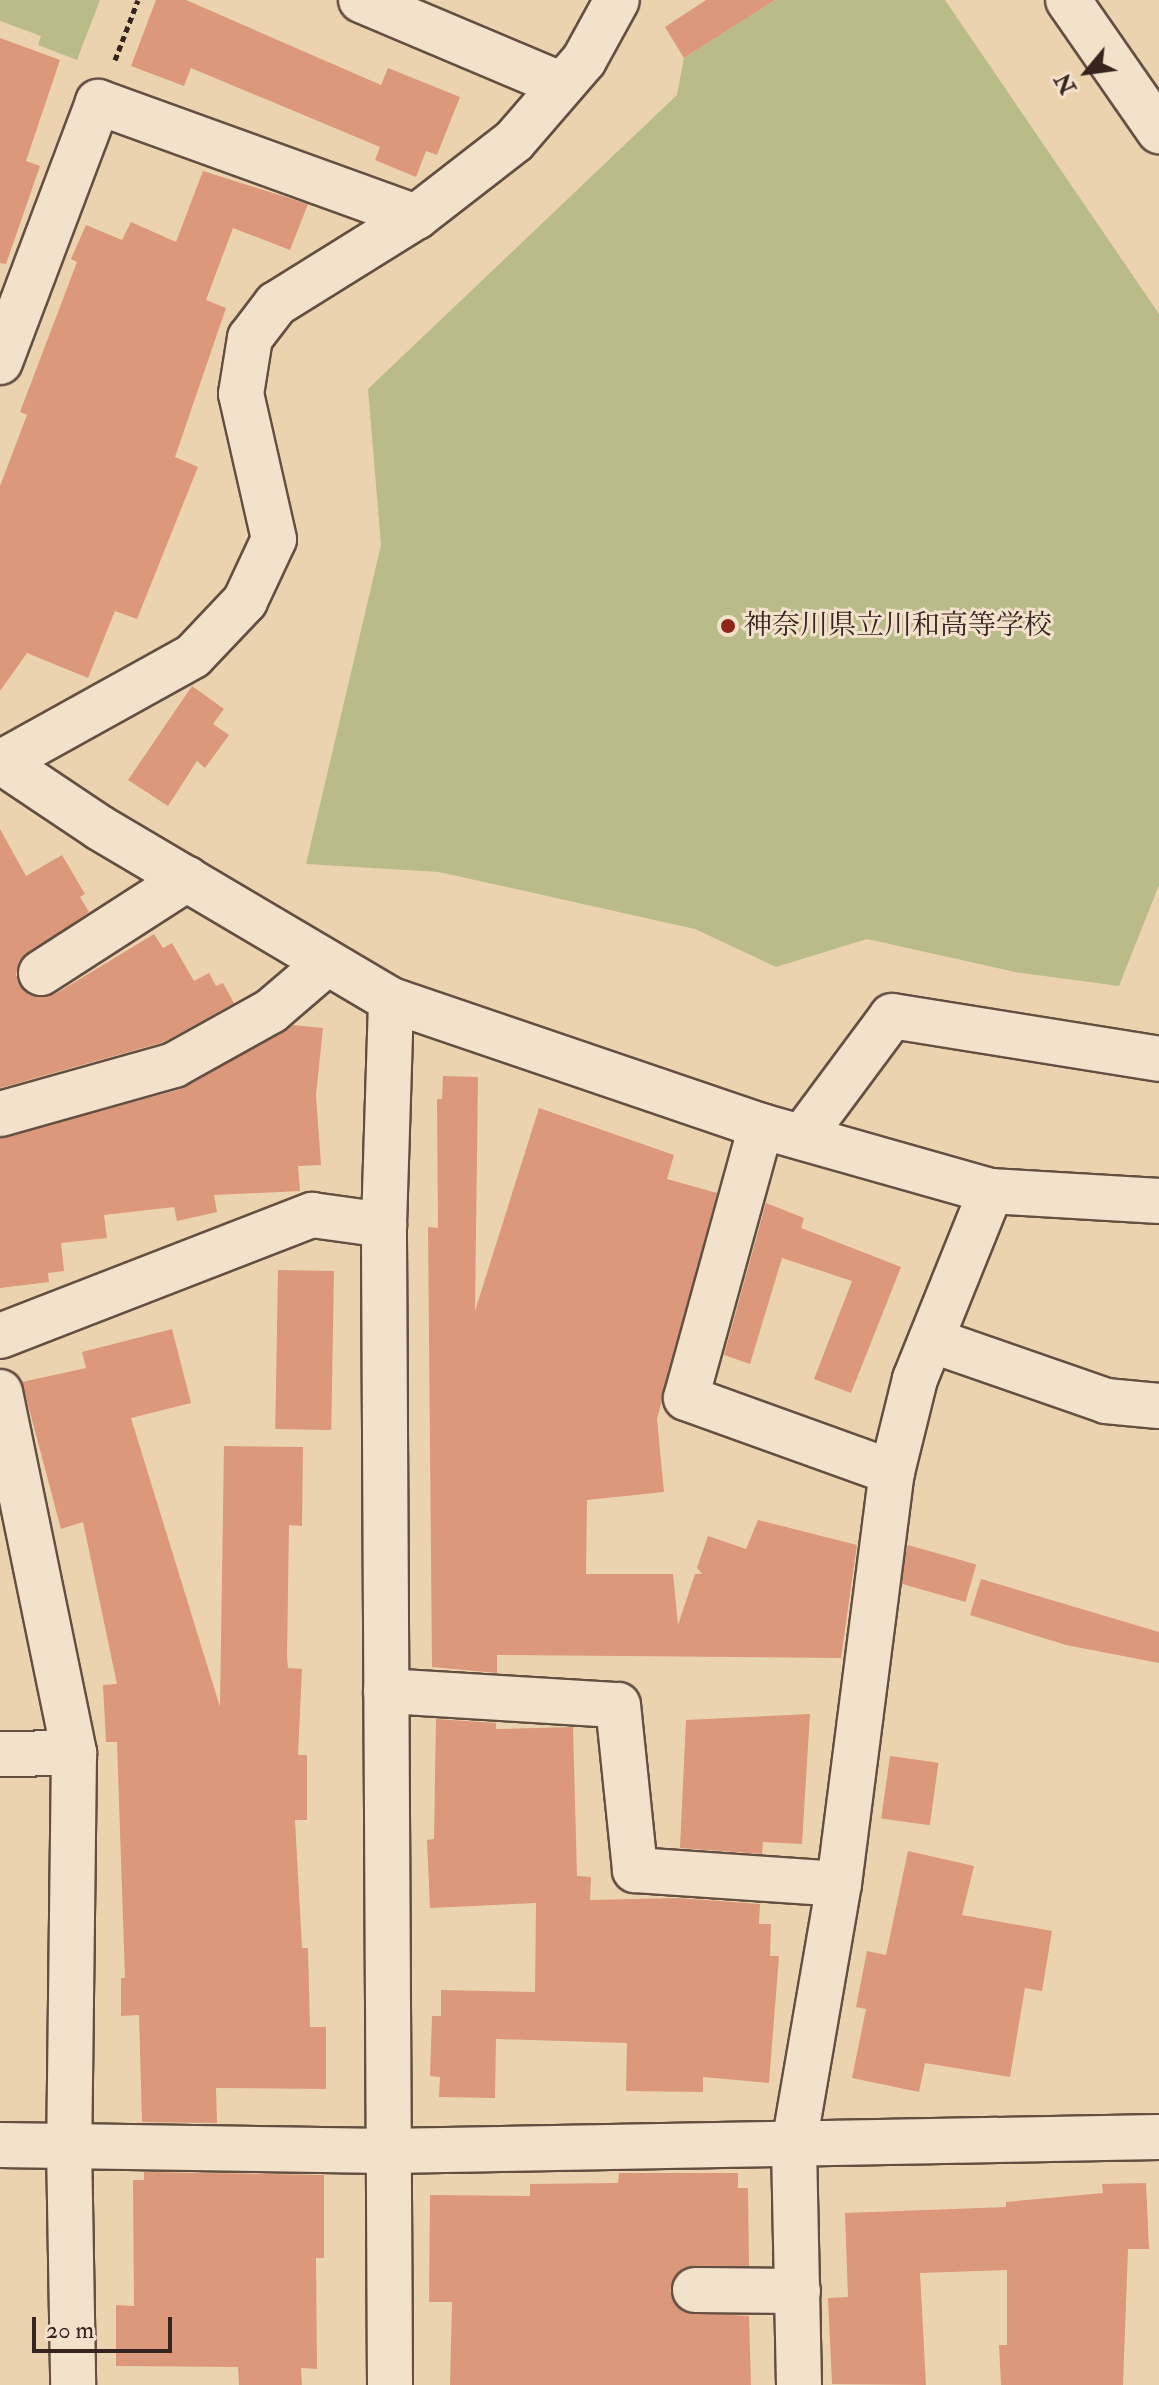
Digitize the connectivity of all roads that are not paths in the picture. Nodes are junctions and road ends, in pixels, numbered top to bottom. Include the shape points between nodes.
1 (361, 0) edge
2 (617, 0) edge
3 (1068, 0) edge
4 (562, 85) junction
5 (1159, 131) edge
6 (416, 217) junction
7 (0, 362) edge
8 (1, 761) edge
9 (187, 879) junction
10 (327, 963) junction
11 (41, 973) dead end
12 (391, 1000) junction
13 (1159, 1059) edge
14 (0, 1114) edge
15 (761, 1126) junction
16 (803, 1136) junction
17 (991, 1191) junction
18 (1159, 1201) edge
19 (384, 1225) junction
20 (0, 1336) edge
21 (931, 1340) junction
22 (0, 1392) edge
23 (1159, 1406) edge
24 (892, 1472) junction
25 (386, 1691) junction
26 (74, 1753) junction
27 (0, 1754) edge
28 (839, 1884) junction
29 (1159, 2137) edge
30 (69, 2144) junction
31 (794, 2144) junction
32 (0, 2145) edge
33 (386, 2151) junction
34 (695, 2290) dead end
35 (798, 2291) junction
36 (73, 2385) edge
37 (390, 2385) edge
38 (799, 2385) edge

1 - 4 street
2 - 4 street via 584,60
3 - 5 street
4 - 6 street via 514,141
6 - 7 street via 98,102
6 - 8 street via 276,304 250,338 241,394 274,539 245,601 193,656
8 - 9 street
9 - 10 street
9 - 11 street
10 - 12 street
10 - 14 street via 271,1011 174,1065
12 - 15 street
12 - 19 street
13 - 16 street via 892,1016
15 - 16 street
15 - 24 street via 686,1398
16 - 17 street
17 - 18 street
17 - 21 street
19 - 20 street via 312,1215
19 - 25 street
21 - 23 street via 1106,1401
21 - 24 street
22 - 26 street
24 - 28 street
25 - 28 street via 618,1705 635,1870
25 - 33 street
26 - 27 street
26 - 30 street
28 - 31 street
29 - 31 street
30 - 32 street
30 - 33 street
30 - 36 street
31 - 33 street
31 - 35 street
33 - 37 street
34 - 35 street
35 - 38 street

